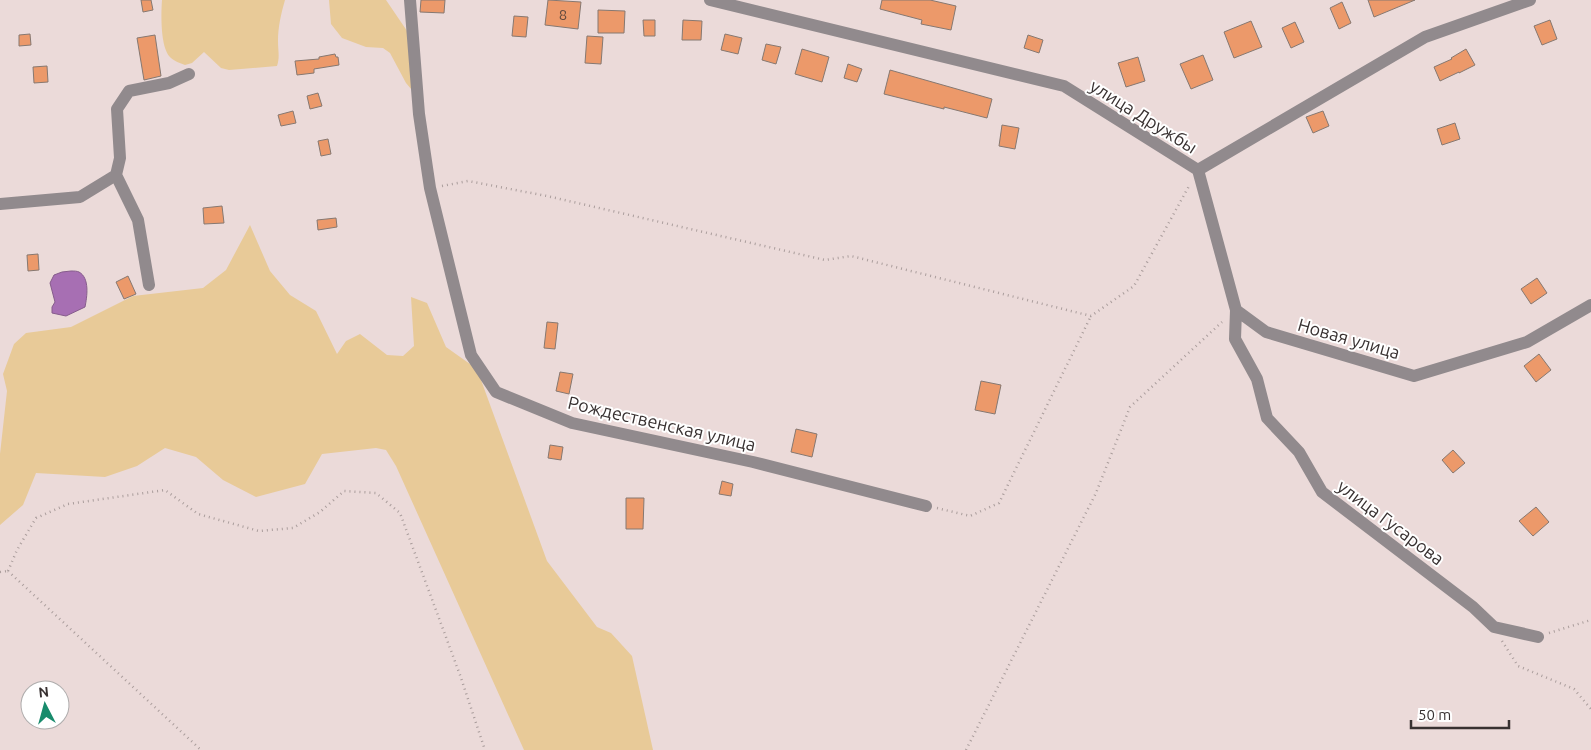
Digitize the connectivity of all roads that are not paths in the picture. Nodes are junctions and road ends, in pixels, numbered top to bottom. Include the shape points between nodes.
1 (410, 0) edge
2 (710, 0) edge
3 (1530, 0) edge
4 (188, 74) dead end
5 (1198, 170) junction
6 (116, 175) junction
7 (0, 204) edge
8 (149, 285) dead end
9 (1591, 305) edge
10 (1236, 310) junction
11 (926, 506) road end
12 (1538, 637) road end

1 - 11 street, Рождественская улица via 430,188 471,355 496,392 572,423 754,462
2 - 5 street, улица Дружбы via 1064,86
3 - 5 street, улица Дружбы via 1425,37
4 - 6 street via 168,83 129,91 116,109 120,158
5 - 10 street
6 - 7 street via 80,197
6 - 8 street via 138,220
9 - 10 street, Новая улица via 1527,342 1414,376 1266,332
10 - 12 street, улица Гусарова via 1235,339 1258,379 1267,418 1299,452 1322,492 1474,606 1494,627

